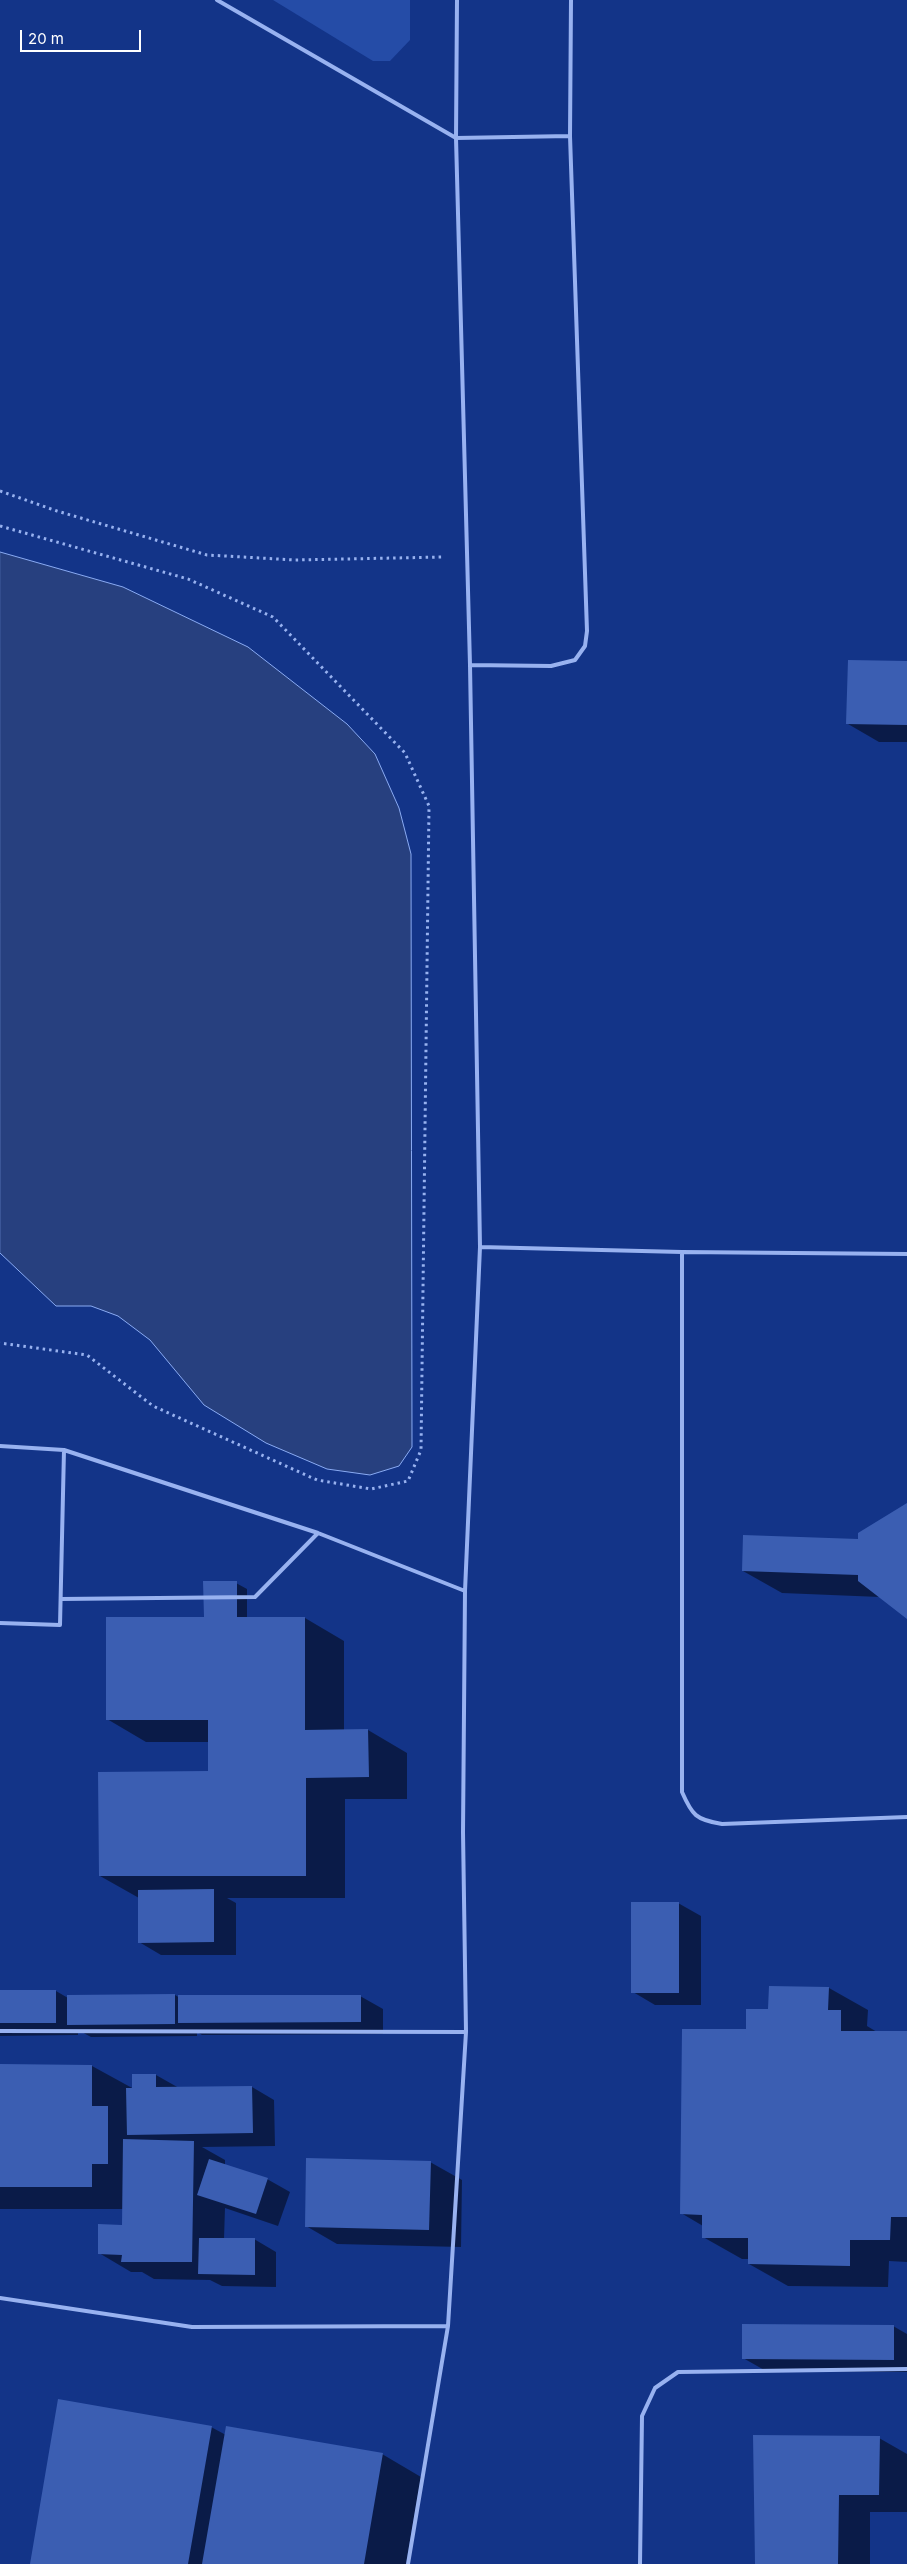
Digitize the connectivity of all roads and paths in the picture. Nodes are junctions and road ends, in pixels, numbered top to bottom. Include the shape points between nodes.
1 (216, 0) edge
2 (457, 0) edge
3 (571, 0) edge
4 (570, 136) junction
5 (456, 138) junction
6 (0, 491) edge
7 (0, 526) edge
8 (467, 556) junction
9 (470, 665) junction
10 (480, 1247) junction
11 (682, 1252) junction
12 (907, 1254) edge
13 (0, 1343) edge
14 (0, 1446) edge
15 (64, 1450) junction
16 (318, 1533) junction
17 (465, 1591) junction
18 (61, 1599) junction
19 (0, 1623) edge
20 (907, 1817) edge
21 (0, 2032) edge
22 (466, 2032) junction
23 (0, 2298) edge
24 (448, 2326) junction
25 (907, 2369) edge
26 (408, 2564) edge
27 (640, 2564) edge

1 - 5 lane
2 - 5 lane
3 - 4 lane
4 - 5 lane
4 - 9 lane via 585,646 575,660 551,666
5 - 8 lane
6 - 8 path via 207,555 295,560
7 - 13 path via 188,579 272,618 405,753 413,770 429,806 421,1450 408,1481 371,1489 317,1480 153,1406 87,1355
8 - 9 lane
9 - 10 lane
10 - 11 lane
10 - 17 lane
11 - 12 lane
11 - 20 lane via 682,1792 689,1809 701,1820 722,1824
14 - 15 lane
15 - 16 lane
15 - 18 lane
16 - 17 lane
16 - 18 lane via 254,1597
17 - 22 lane via 463,1832
18 - 19 lane via 60,1625
21 - 22 lane
22 - 24 lane
23 - 24 lane via 192,2327
24 - 26 lane
25 - 27 lane via 678,2372 655,2388 642,2416

